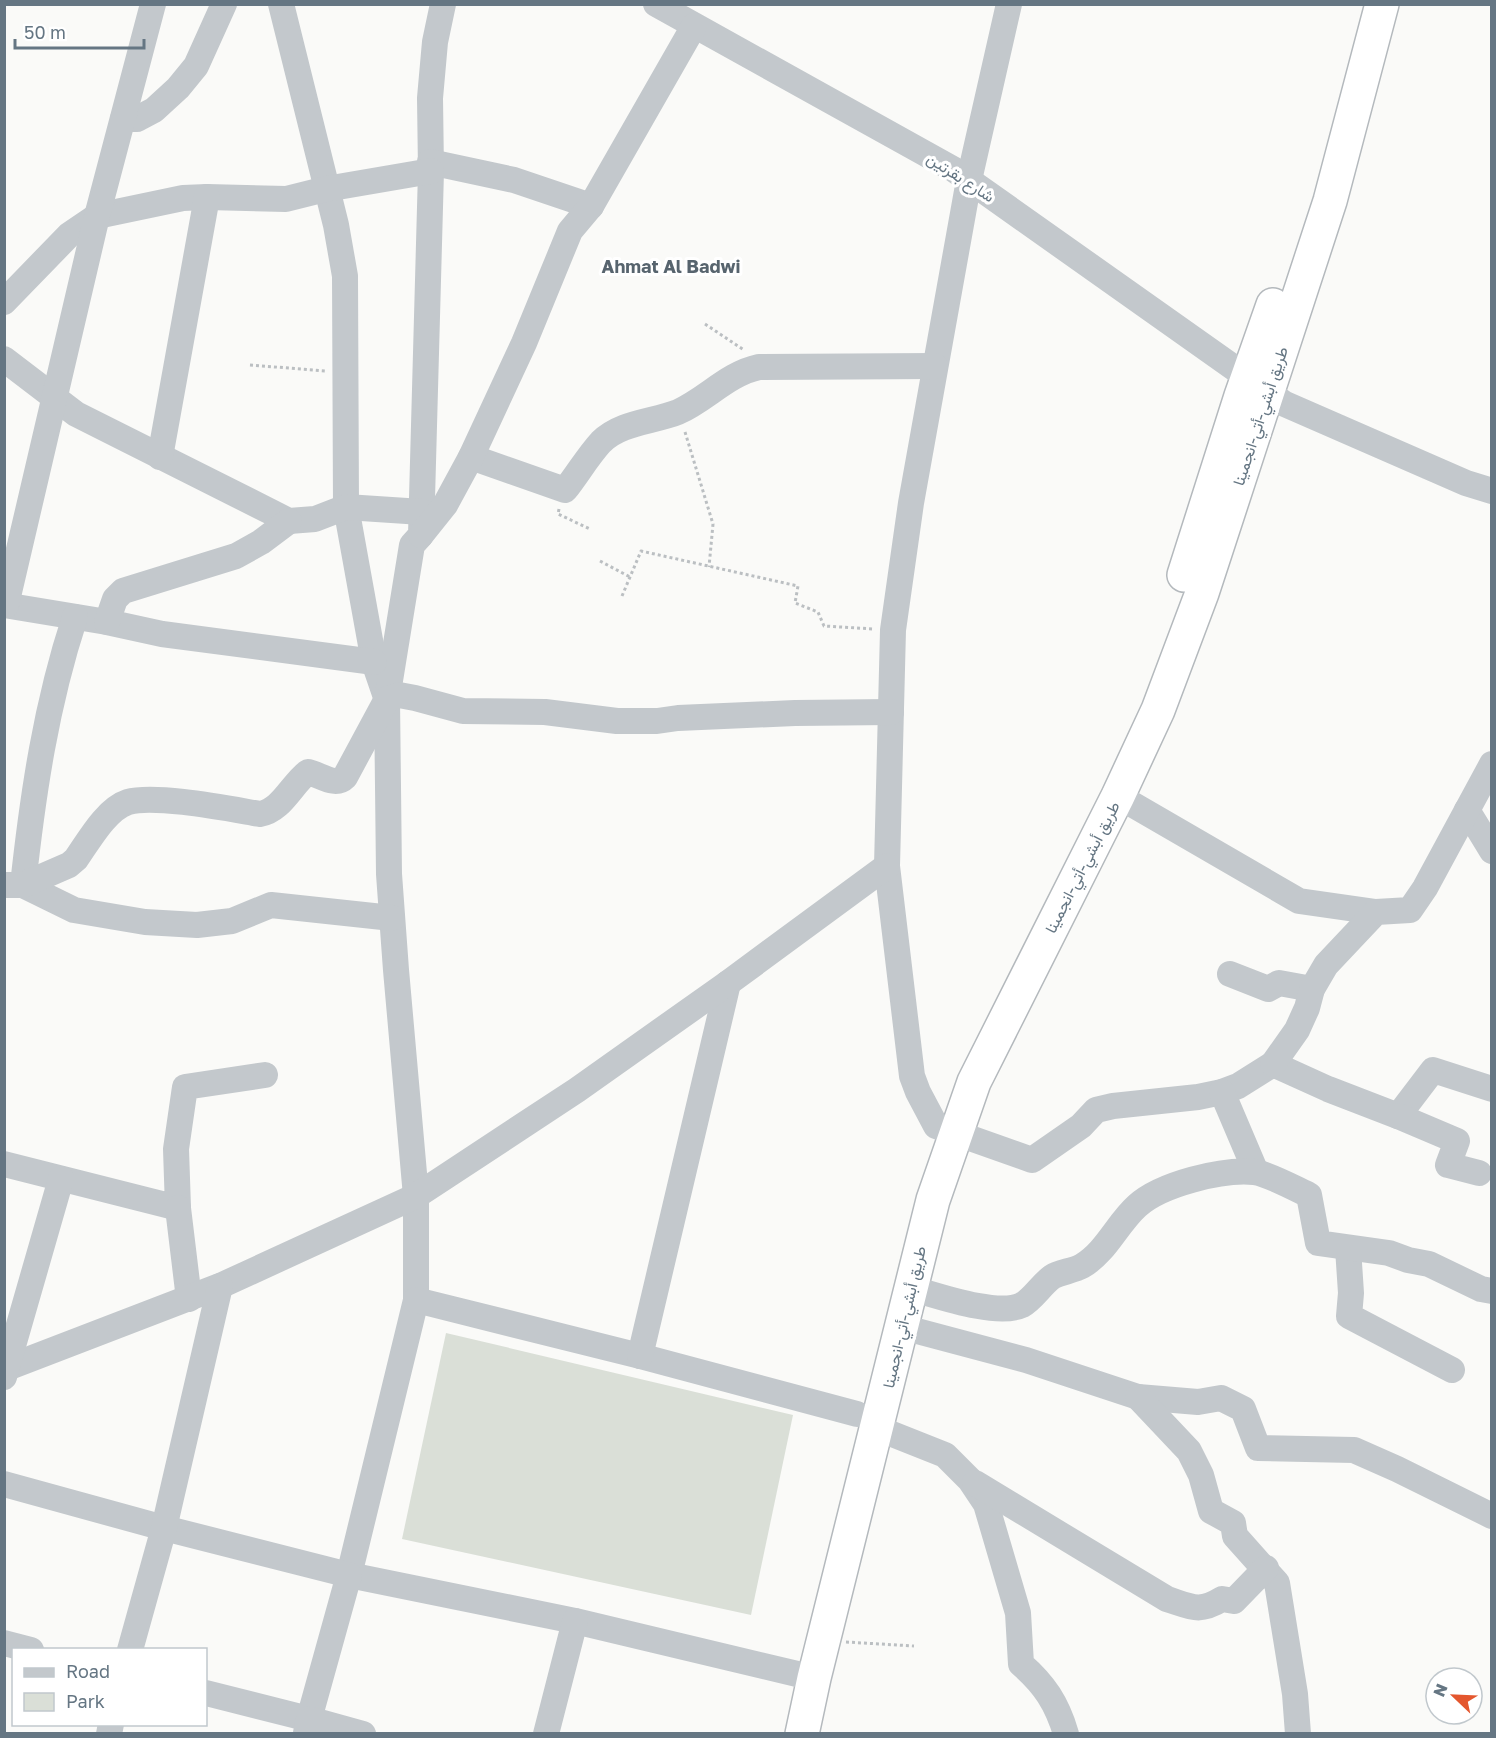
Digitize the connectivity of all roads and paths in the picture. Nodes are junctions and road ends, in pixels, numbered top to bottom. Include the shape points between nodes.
1 (153, 4) edge
2 (225, 4) edge
3 (281, 4) edge
4 (443, 4) edge
5 (656, 4) edge
6 (1009, 4) edge
7 (1362, 4) edge
8 (1382, 4) edge
9 (694, 26) junction
10 (1359, 57) junction
11 (123, 119) junction
12 (430, 167) junction
13 (969, 180) junction
14 (326, 189) junction
15 (207, 197) junction
16 (591, 206) junction
17 (97, 216) junction
18 (4, 302) edge
19 (705, 324) dead end
20 (4, 360) edge
21 (250, 365) dead end
22 (935, 366) junction
23 (759, 367) junction
24 (346, 372) junction
25 (1258, 384) junction
26 (55, 397) junction
27 (679, 411) junction
28 (160, 457) junction
29 (471, 457) junction
30 (565, 490) junction
31 (1491, 491) edge
32 (346, 507) junction
33 (288, 522) junction
34 (422, 523) junction
35 (590, 529) dead end
36 (600, 561) dead end
37 (709, 567) junction
38 (630, 577) junction
39 (622, 596) dead end
40 (5, 605) edge
41 (75, 616) junction
42 (107, 622) junction
43 (893, 630) junction
44 (374, 662) junction
45 (387, 699) junction
46 (891, 712) junction
47 (1491, 764) edge
48 (1118, 796) junction
49 (1467, 810) junction
50 (1491, 851) edge
51 (887, 866) junction
52 (14, 885) edge
53 (1376, 912) junction
54 (392, 918) junction
55 (1230, 974) dead end
56 (728, 983) junction
57 (1311, 988) junction
58 (1273, 1065) junction
59 (265, 1075) dead end
60 (1491, 1089) edge
61 (1222, 1092) junction
62 (1398, 1116) junction
63 (946, 1130) junction
64 (4, 1164) edge
65 (1256, 1172) junction
66 (1479, 1173) dead end
67 (62, 1179) junction
68 (416, 1196) junction
69 (178, 1209) junction
70 (1348, 1248) junction
71 (220, 1286) junction
72 (910, 1288) junction
73 (1491, 1291) edge
74 (189, 1299) junction
75 (416, 1300) junction
76 (902, 1327) junction
77 (640, 1356) junction
78 (1452, 1370) dead end
79 (5, 1371) edge
80 (1138, 1396) junction
81 (867, 1421) junction
82 (970, 1480) junction
83 (4, 1484) edge
84 (1491, 1516) edge
85 (164, 1528) junction
86 (1266, 1568) junction
87 (350, 1575) junction
88 (575, 1621) junction
89 (824, 1641) junction
90 (4, 1643) edge
91 (914, 1646) dead end
92 (23, 1648) edge
93 (131, 1648) edge
94 (804, 1677) junction
95 (207, 1693) edge
96 (307, 1726) edge
97 (363, 1734) edge
98 (546, 1734) edge
99 (782, 1734) edge
100 (802, 1734) edge
101 (1066, 1734) edge
102 (1298, 1734) edge

1 - 11 street
2 - 11 street via 196,66 178,88 154,110 137,119
3 - 14 street
4 - 12 street via 430,98
5 - 9 street, شارع بقرتين
6 - 13 street
7 - 10 highway
8 - 10 highway
9 - 13 street, شارع بقرتين
9 - 16 street
10 - 25 highway via 1307,206
11 - 17 street
12 - 14 street
12 - 16 street via 514,180
12 - 34 street
13 - 22 street
13 - 25 street, شارع بقرتين
14 - 15 street via 286,199
14 - 24 street via 345,276
15 - 17 street via 183,198
15 - 28 street
16 - 29 street via 570,231
17 - 18 street via 69,235
17 - 26 street
19 - 23 path via 746,350
20 - 26 street
21 - 24 path
22 - 23 street
22 - 43 street
23 - 27 street via 736,374
24 - 32 street
25 - 31 street, شارع بقرتين via 1305,414
25 - 48 highway, طريق أبشي-أتي-انجمينا via 1198,603 1158,710
25 - 63 highway via 1137,701 1099,786 995,986 954,1075
26 - 28 street via 76,414
26 - 40 street
27 - 30 street via 624,428 602,441
27 - 37 path via 713,524
28 - 33 street
29 - 30 street
29 - 34 street via 445,505
30 - 35 path via 558,514
32 - 33 street via 315,519
32 - 34 street
32 - 44 street
33 - 42 street via 236,556 123,591 115,598
34 - 45 street via 412,545
36 - 38 path
37 - 38 path via 641,551
37 - 43 path via 798,586 795,603 818,612 824,626
38 - 39 path
40 - 41 street
41 - 42 street
41 - 52 street via 58,667
42 - 44 street via 162,634
43 - 46 street
44 - 45 street
45 - 46 street via 399,695 463,711 545,712 617,721
45 - 52 street via 340,782 308,772 276,807 260,814 206,805 127,802 107,817 76,860
45 - 54 street
46 - 51 street
47 - 49 street
48 - 53 street via 1299,901
48 - 63 highway, طريق أبشي-أتي-انجمينا
49 - 50 street
49 - 53 street via 1410,910
51 - 56 street
51 - 63 street via 912,1076 918,1092
52 - 54 street via 74,910 145,921 197,925 232,921 271,905
53 - 57 street via 1326,965
54 - 68 street
55 - 57 street via 1268,989 1279,983
56 - 68 street via 577,1090
56 - 77 street
57 - 58 street via 1297,1030
58 - 61 street
58 - 62 street
59 - 69 street via 185,1087 176,1149
60 - 62 street via 1433,1070
61 - 63 street via 1096,1110 1081,1126 1032,1160
61 - 65 street
62 - 66 street via 1457,1141 1448,1165
63 - 72 highway, طريق أبشي-أتي-انجمينا
63 - 81 highway via 890,1282
64 - 67 street
65 - 70 street via 1309,1195 1318,1244
65 - 72 street via 1216,1175 1178,1184 1154,1195 1137,1205 1100,1252 1082,1266 1054,1275 1021,1305 972,1305
67 - 69 street
67 - 79 street
68 - 71 street
68 - 75 street
69 - 74 street
70 - 73 street via 1389,1253 1429,1264
70 - 78 street via 1349,1317
71 - 74 street
71 - 85 street
72 - 76 highway, طريق أبشي-أتي-انجمينا
74 - 79 street
75 - 77 street
75 - 87 street
76 - 80 street via 1026,1360
76 - 81 highway, طريق أبشي-أتي-انجمينا
77 - 81 street
80 - 84 street via 1198,1402 1221,1398 1243,1410 1258,1448 1354,1450
80 - 86 street via 1189,1451 1201,1475 1211,1511 1233,1523 1235,1536
81 - 82 street via 945,1455
81 - 89 highway, طريق أبشي-أتي-انجمينا
81 - 94 highway
82 - 86 street via 1167,1599 1208,1607 1222,1599 1234,1601
82 - 101 street via 986,1504 1018,1613 1020,1664 1041,1682
83 - 85 street
85 - 87 street
85 - 93 street
86 - 102 street via 1277,1583
87 - 88 street
87 - 96 street
88 - 94 street
88 - 98 street
89 - 91 path
89 - 94 highway, طريق أبشي-أتي-انجمينا
90 - 92 street
94 - 99 highway
94 - 100 highway, طريق أبشي-أتي-انجمينا
95 - 96 street
96 - 97 street

